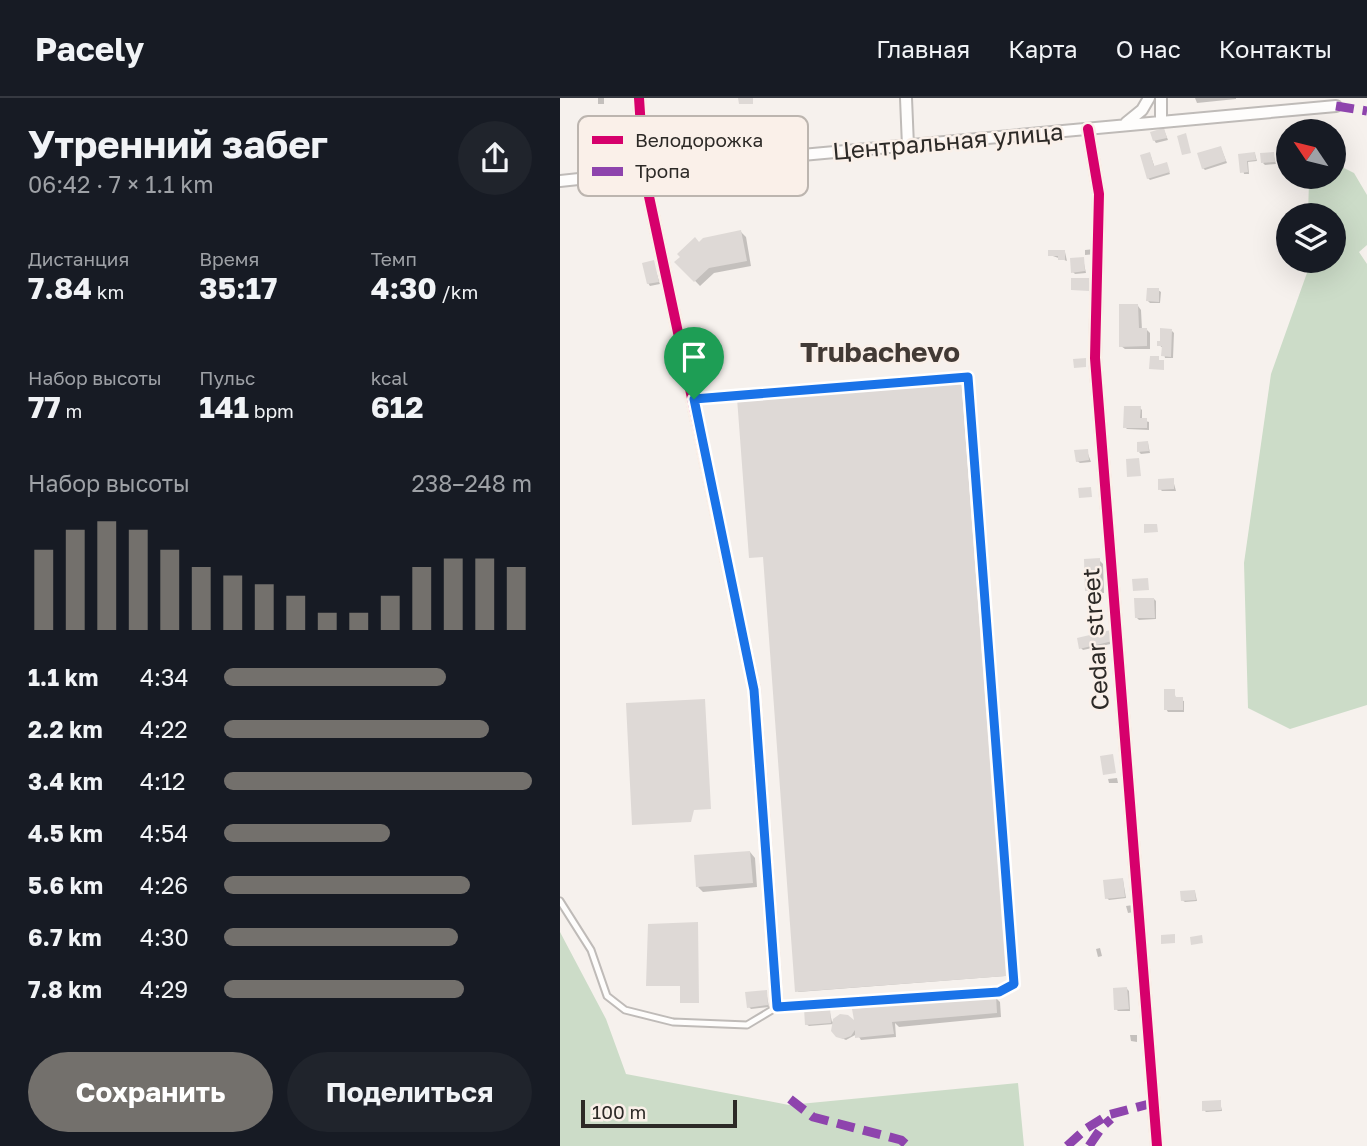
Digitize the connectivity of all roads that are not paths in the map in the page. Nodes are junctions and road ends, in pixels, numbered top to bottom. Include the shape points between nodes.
1 (639, 98) edge
2 (906, 98) edge
3 (1149, 98) edge
4 (1161, 98) edge
5 (1311, 103) edge
6 (1336, 106) dead end
7 (640, 116) edge
8 (1161, 121) junction
9 (1124, 125) junction
10 (1088, 129) junction
11 (908, 146) junction
12 (808, 154) edge
13 (578, 179) edge
14 (560, 181) edge
15 (649, 196) edge
16 (694, 399) junction
17 (560, 901) edge
18 (777, 1007) junction
19 (1157, 1146) edge

1 - 7 street
2 - 11 street
3 - 9 street
4 - 8 street
5 - 6 street, Центральная улица
5 - 8 street, Центральная улица
8 - 9 street, Центральная улица
9 - 10 street, Центральная улица
10 - 11 street, Центральная улица
10 - 19 street, Cedar street via 1099,194 1096,371
11 - 12 street, Центральная улица
13 - 14 street, Центральная улица
15 - 16 street
16 - 18 street via 754,690
16 - 18 lane via 968,377 1014,984 999,992
17 - 18 lane via 591,950 607,996 625,1010 673,1023 747,1024

